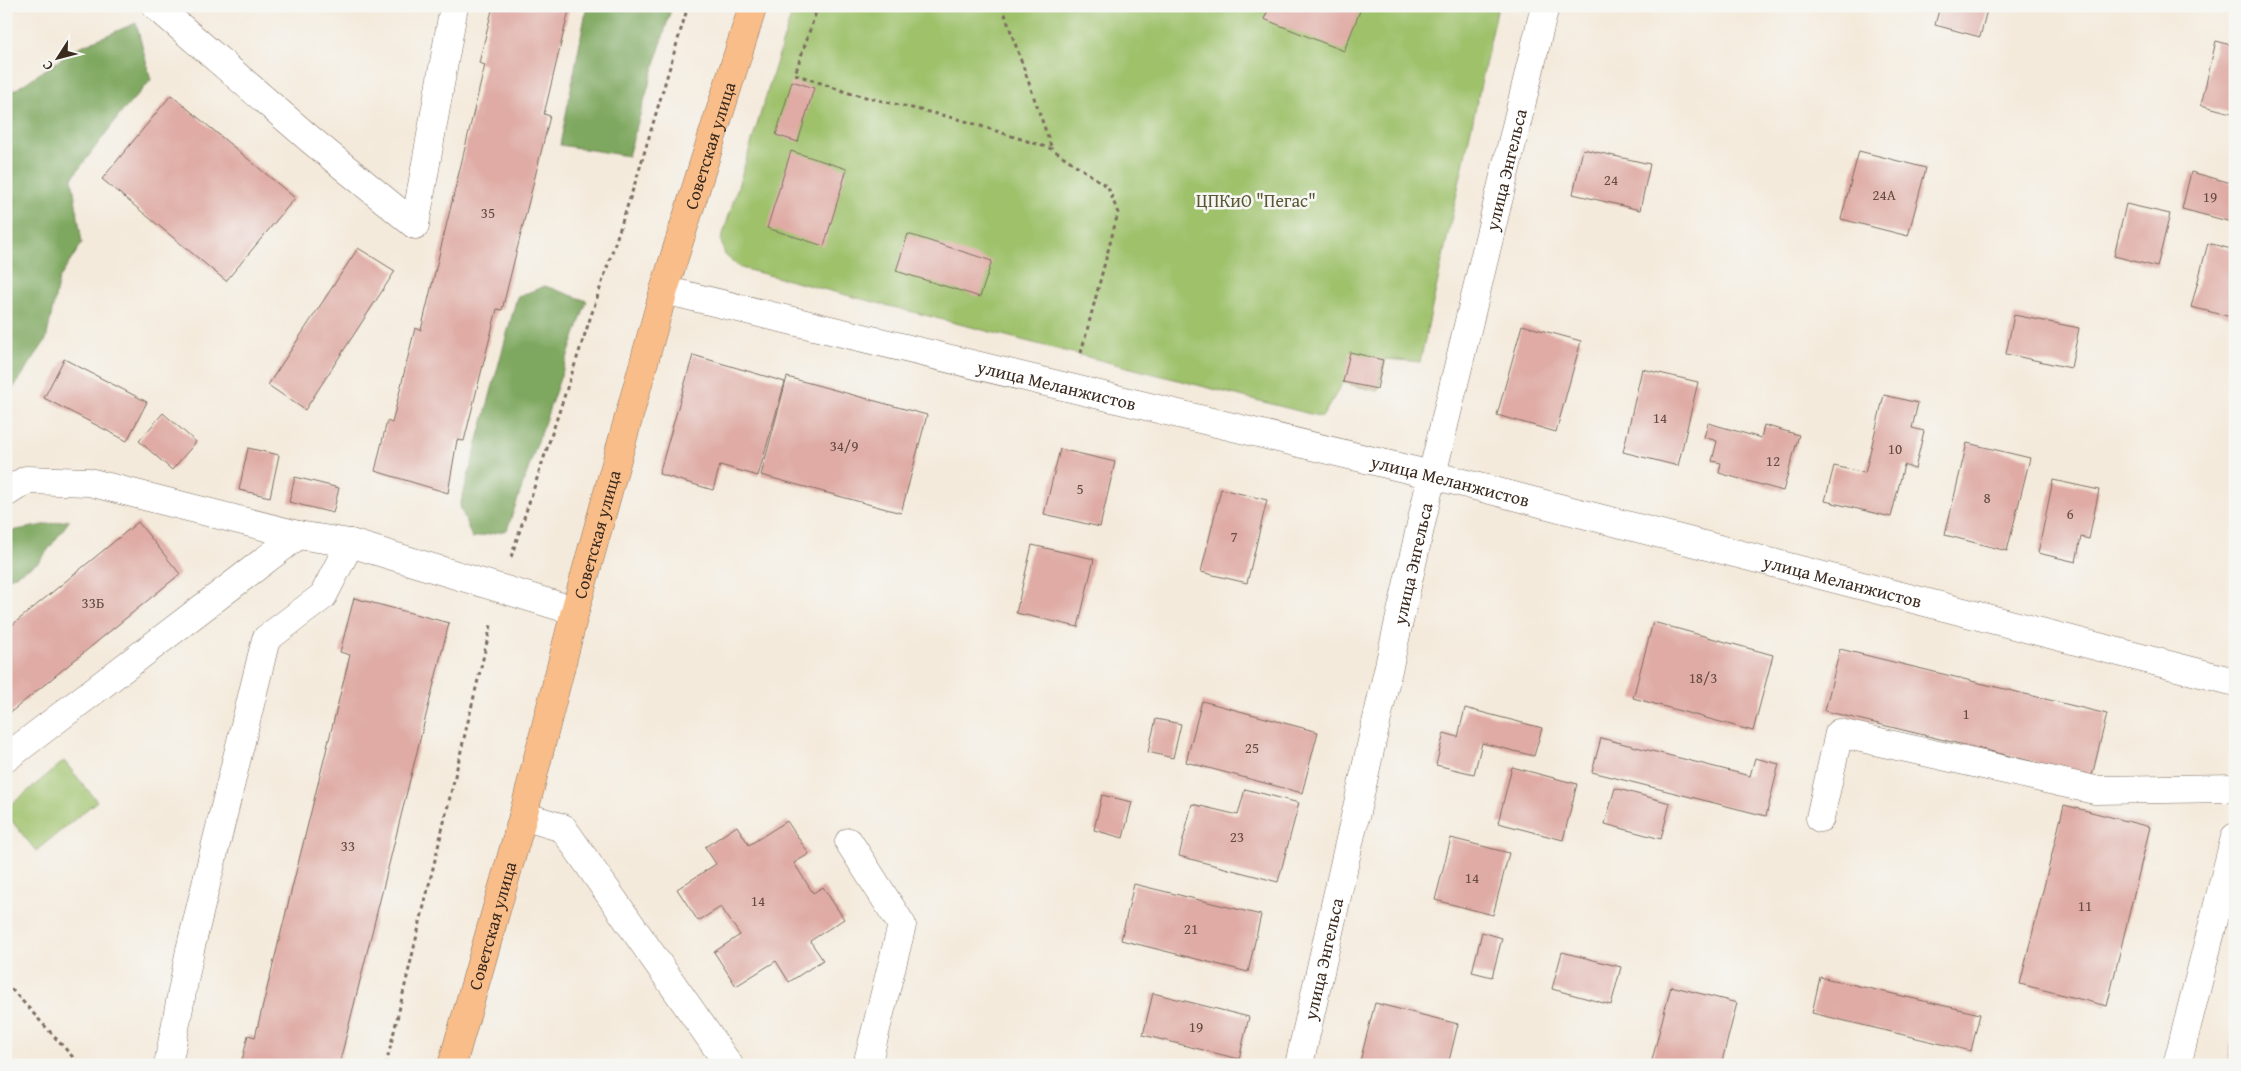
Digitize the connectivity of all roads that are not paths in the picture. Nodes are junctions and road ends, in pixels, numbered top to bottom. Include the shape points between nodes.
1 (156, 6) edge
2 (454, 6) edge
3 (753, 6) edge
4 (1545, 6) edge
5 (664, 290) junction
6 (1432, 475) junction
7 (6, 493) edge
8 (298, 535) junction
9 (350, 543) junction
10 (575, 611) junction
11 (2235, 682) edge
12 (6, 758) edge
13 (2235, 788) edge
14 (523, 816) junction
15 (1820, 818) dead end
16 (2235, 837) edge
17 (849, 842) dead end
18 (168, 1065) edge
19 (452, 1065) edge
20 (729, 1065) edge
21 (867, 1065) edge
22 (1299, 1065) edge
23 (2177, 1065) edge

1 - 2 street via 415,225
3 - 5 main road, Советская улица
4 - 6 street, улица Энгельса
5 - 6 street, улица Меланжистов
5 - 10 main road, Советская улица
6 - 11 street, улица Меланжистов
6 - 22 street, улица Энгельса
7 - 8 street via 26,480 89,482
8 - 9 street
8 - 12 street
9 - 10 street
9 - 18 street via 323,596 266,639 190,950
10 - 14 main road, Советская улица
13 - 15 street via 2095,790 1838,733
14 - 19 main road, Советская улица
14 - 20 street via 563,828
16 - 23 street
17 - 21 street via 902,925

